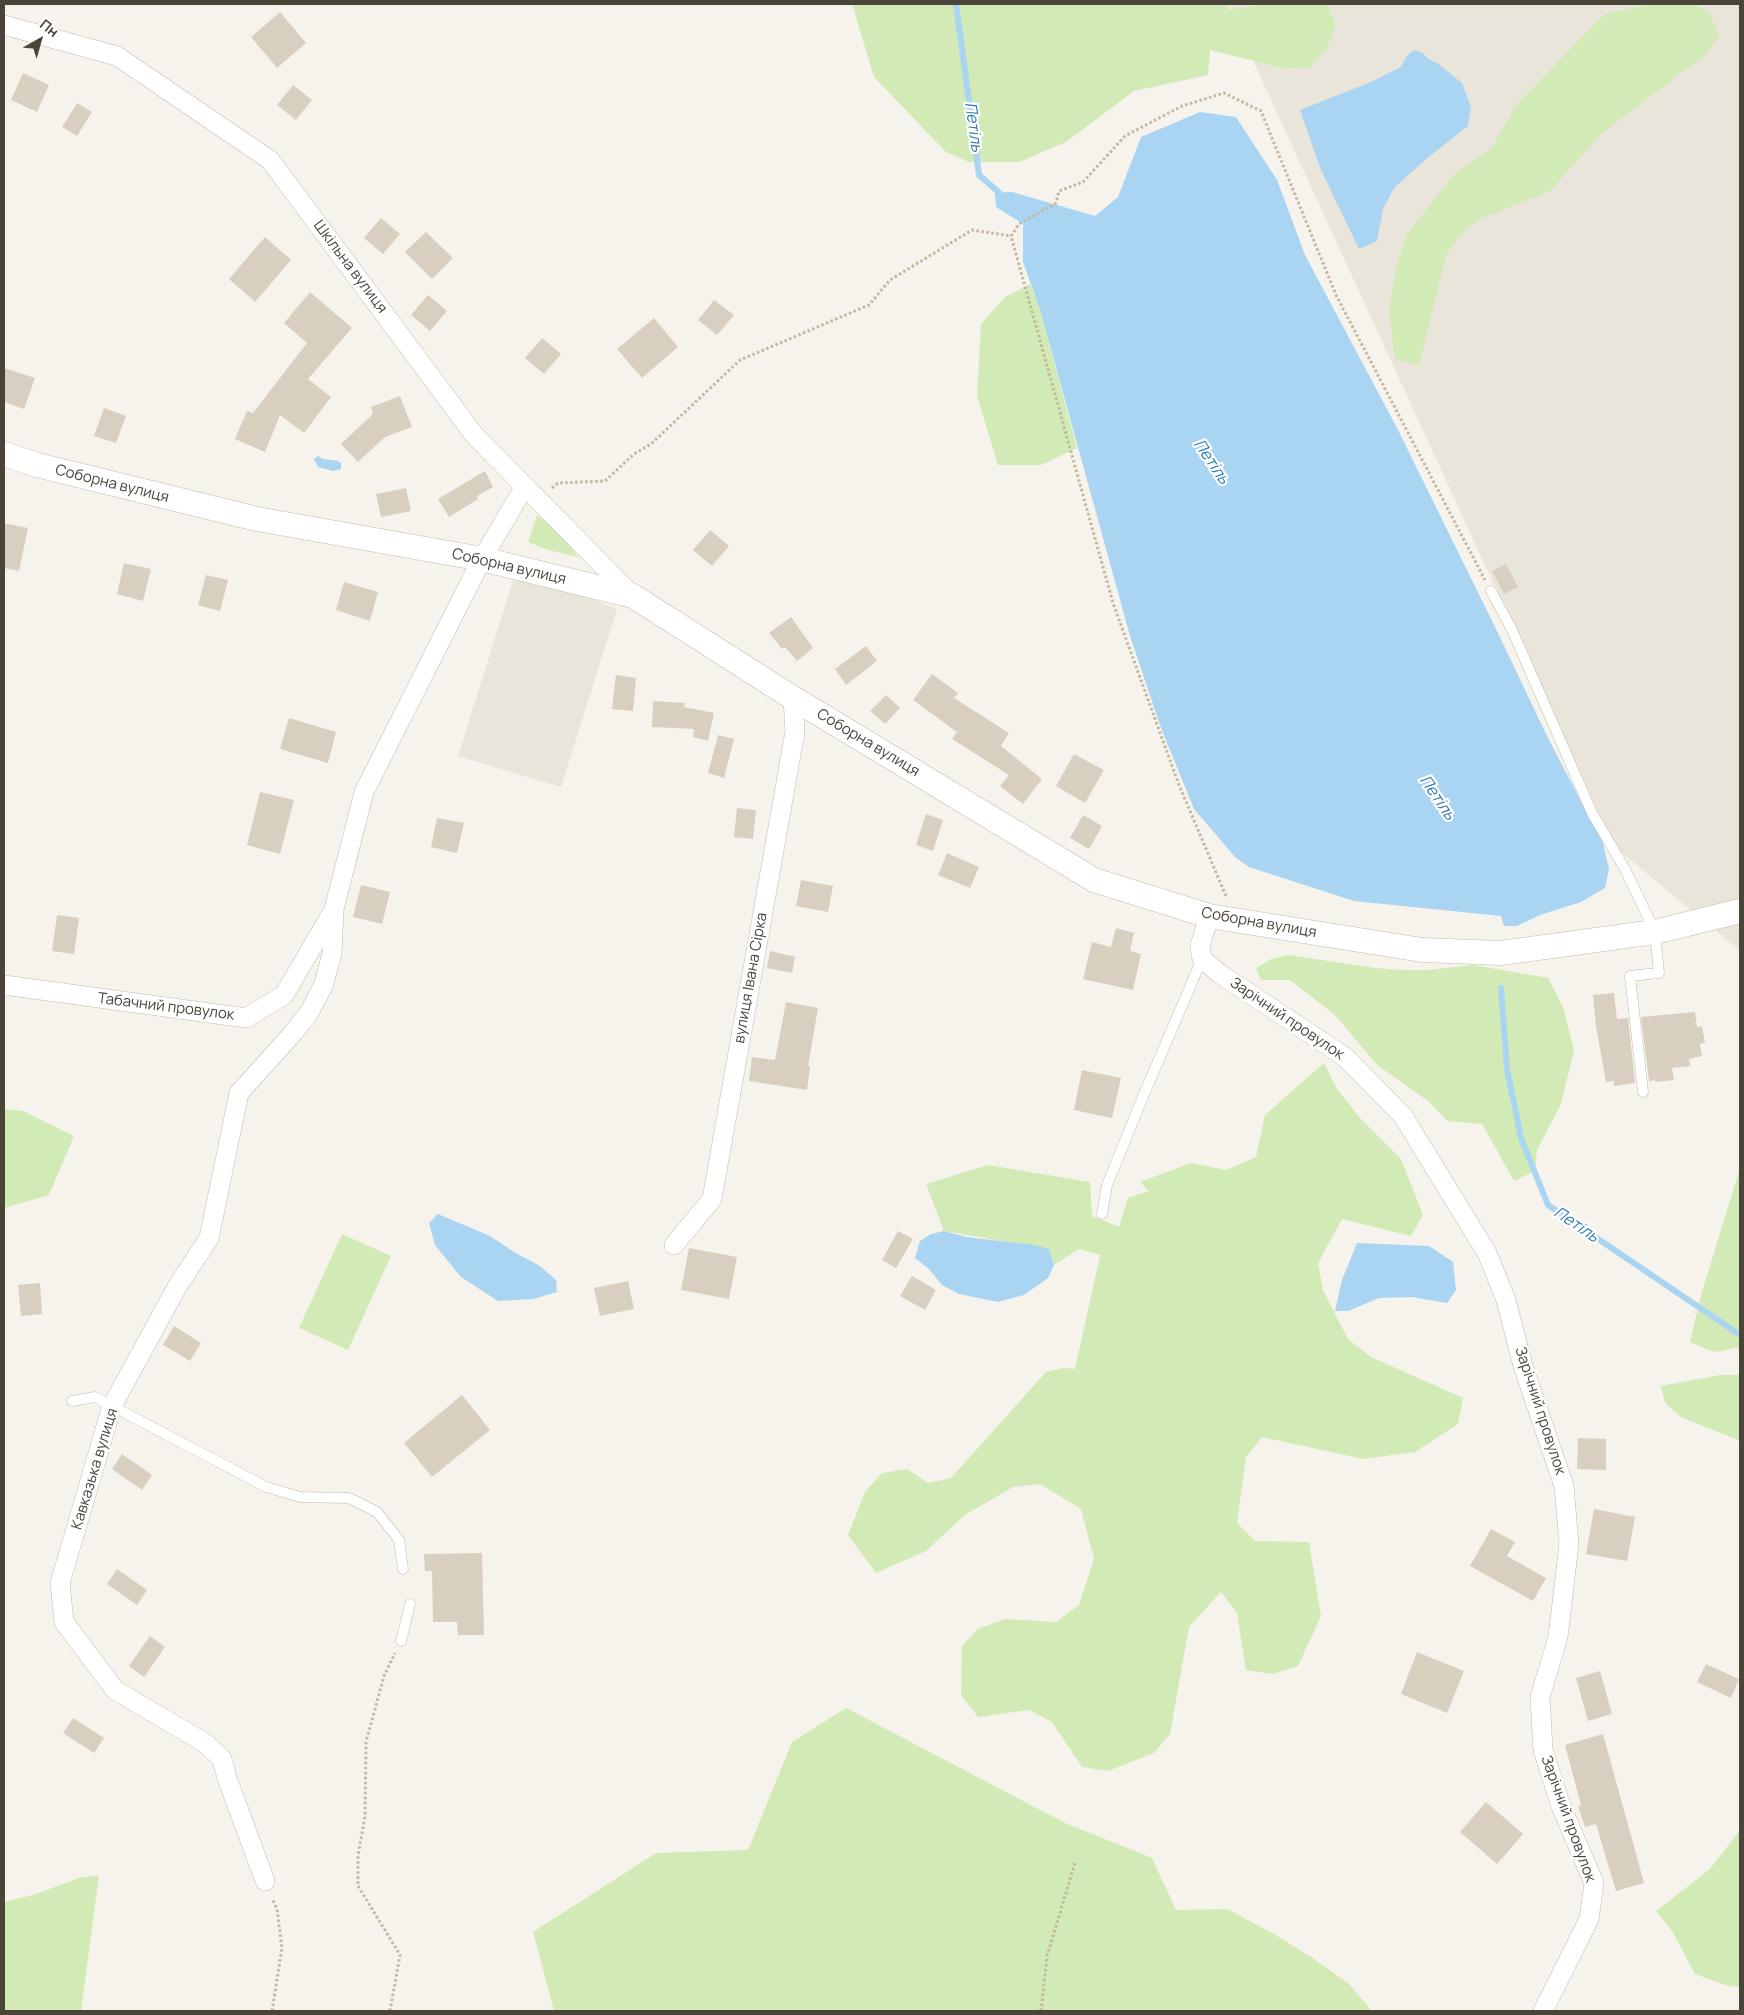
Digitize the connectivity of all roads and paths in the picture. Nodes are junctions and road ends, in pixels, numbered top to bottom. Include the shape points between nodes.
1 (4, 25) edge
2 (1011, 236) junction
3 (4, 454) edge
4 (525, 486) junction
5 (539, 500) junction
6 (482, 559) junction
7 (1491, 591) joint
8 (634, 596) junction
9 (794, 698) junction
10 (334, 909) junction
11 (1740, 910) edge
12 (1209, 916) junction
13 (1236, 921) junction
14 (1655, 932) junction
15 (1202, 959) junction
16 (4, 986) edge
17 (1643, 1092) dead end
18 (1102, 1214) dead end
19 (674, 1244) dead end
20 (72, 1401) dead end
21 (112, 1406) junction
22 (403, 1569) dead end
23 (410, 1604) dead end
24 (400, 1641) joint
25 (1076, 1864) dead end
26 (266, 1881) joint
27 (272, 2011) edge
28 (390, 2011) edge
29 (1041, 2011) edge
30 (1543, 2011) edge

1 - 4 street, Шкільна вулиця via 117,56 270,160 475,436
2 - 5 path via 972,230 890,280 870,305 740,360 651,444 634,454 605,481 558,483
2 - 7 path via 1019,224 1056,203 1059,191 1083,182 1125,136 1182,106 1224,93 1260,111 1336,295
2 - 13 path via 1113,603 1178,786
3 - 6 street, Соборна вулиця via 257,519
4 - 5 street, Шкільна вулиця
4 - 6 street
5 - 8 street, Шкільна вулиця
6 - 8 street, Соборна вулиця
6 - 10 street via 364,792
7 - 14 lane via 1512,630 1592,813 1625,869
8 - 9 street, Соборна вулиця
9 - 12 street, Соборна вулиця via 1094,880
9 - 19 street, вулиця Івана Сірка via 795,732 712,1199
10 - 16 street, Табачний провулок via 284,996 246,1018
10 - 21 street, Кавказька вулиця via 332,954 323,986 309,1013 294,1032 239,1092 209,1238 177,1287
11 - 14 street, Соборна вулиця
12 - 13 street, Соборна вулиця
12 - 15 street via 1200,946
13 - 14 street, Соборна вулиця via 1422,950 1501,953
14 - 17 lane via 1660,973 1630,976
15 - 18 lane via 1107,1185
15 - 30 street, Зарічний провулок via 1346,1057 1403,1116 1487,1253 1506,1300 1523,1366 1564,1486 1569,1544 1558,1637 1540,1697 1543,1750 1561,1806 1594,1882 1589,1919
20 - 21 lane via 95,1397
21 - 22 lane via 266,1487 300,1497 349,1498 377,1512 399,1540
21 - 26 street, Кавказька вулиця via 60,1583 64,1622 115,1690 205,1743 222,1759 226,1778
23 - 24 lane
24 - 28 path via 384,1676 366,1742 365,1817 358,1855 358,1886 400,1955
25 - 29 path via 1047,1956
26 - 27 path via 277,1909 282,1948

